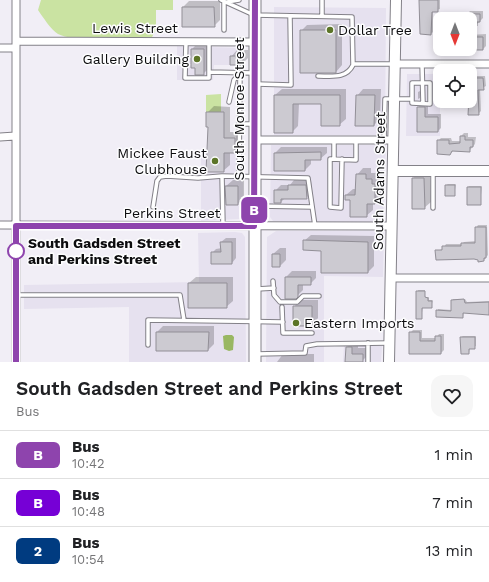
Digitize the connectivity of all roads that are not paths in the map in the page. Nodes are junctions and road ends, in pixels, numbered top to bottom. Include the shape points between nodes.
1 (16, 0) edge
2 (239, 0) edge
3 (255, 0) edge
4 (322, 0) edge
5 (396, 0) edge
6 (223, 1) edge
7 (254, 15) junction
8 (290, 16) junction
9 (322, 16) junction
10 (224, 30) dead end
11 (186, 42) junction
12 (209, 42) junction
13 (254, 42) junction
14 (16, 45) junction
15 (0, 48) edge
16 (353, 64) junction
17 (395, 64) junction
18 (422, 64) junction
19 (489, 64) edge
20 (209, 72) junction
21 (240, 73) junction
22 (318, 76) dead end
23 (254, 78) junction
24 (422, 83) junction
25 (394, 99) junction
26 (412, 99) junction
27 (229, 102) dead end
28 (423, 103) junction
29 (240, 124) junction
30 (254, 124) junction
31 (0, 136) edge
32 (16, 136) junction
33 (389, 136) junction
34 (254, 140) junction
35 (334, 140) junction
36 (356, 140) junction
37 (334, 159) junction
38 (342, 159) junction
39 (393, 171) junction
40 (433, 171) junction
41 (489, 171) edge
42 (222, 176) junction
43 (239, 176) junction
44 (254, 176) junction
45 (254, 206) junction
46 (153, 207) dead end
47 (312, 207) junction
48 (433, 208) dead end
49 (0, 225) edge
50 (16, 226) junction
51 (223, 226) junction
52 (254, 226) junction
53 (315, 226) junction
54 (392, 226) junction
55 (391, 278) junction
56 (489, 278) edge
57 (274, 281) dead end
58 (274, 288) junction
59 (254, 289) junction
60 (16, 294) junction
61 (319, 296) dead end
62 (282, 307) dead end
63 (184, 320) junction
64 (255, 322) junction
65 (282, 322) junction
66 (312, 333) dead end
67 (368, 343) junction
68 (390, 343) junction
69 (148, 345) dead end
70 (255, 358) edge
71 (16, 362) edge
72 (368, 362) edge
73 (389, 362) edge

1 - 14 street
2 - 6 lane
3 - 7 main road, South Monroe Street
4 - 9 lane
5 - 17 main road, South Adams Street
6 - 7 lane
6 - 10 lane
7 - 8 lane
7 - 13 main road, South Monroe Street
8 - 9 lane
8 - 23 lane via 291,85
9 - 16 lane via 352,17
11 - 12 street, Lewis Street
11 - 14 street, Lewis Street
11 - 20 lane via 186,78 209,78
12 - 13 street, Lewis Street
12 - 20 lane
13 - 23 main road, South Monroe Street
14 - 15 street, Lewis Street
14 - 32 street
16 - 17 lane
16 - 22 lane via 346,74
17 - 18 street
17 - 25 main road, South Adams Street
18 - 19 street
18 - 24 lane
20 - 21 lane
21 - 23 lane
21 - 27 lane via 234,80
21 - 29 lane
23 - 30 main road, South Monroe Street
24 - 26 lane via 412,83
24 - 28 lane
24 - 28 lane via 430,83 430,104
25 - 26 lane
25 - 33 main road, South Adams Street via 389,110
26 - 28 lane via 412,103
29 - 30 lane
29 - 43 lane
30 - 34 main road, South Monroe Street
31 - 32 street
32 - 50 street
33 - 36 street
33 - 39 main road, South Adams Street
34 - 35 street
34 - 44 main road, South Monroe Street
35 - 36 street
35 - 37 lane
36 - 38 lane via 356,160
37 - 38 lane
37 - 38 lane via 330,159 330,208 341,208
39 - 40 main road
39 - 54 main road, South Adams Street
40 - 41 main road
40 - 48 lane
42 - 43 lane
42 - 46 lane via 160,177 156,185
42 - 51 lane
43 - 44 lane
44 - 45 main road, South Monroe Street
44 - 47 lane via 308,178
45 - 47 lane
45 - 52 main road, South Monroe Street
47 - 53 lane
49 - 50 street, Perkins Street
50 - 51 street, Perkins Street
50 - 60 street
51 - 52 street, Perkins Street
52 - 53 street, Perkins Street
52 - 59 main road, South Monroe Street
53 - 54 street, Perkins Street
54 - 55 main road, South Adams Street
55 - 56 street
55 - 68 main road, South Adams Street
57 - 58 lane
58 - 59 lane
58 - 61 lane via 275,299 280,302 297,302 303,296
59 - 64 main road, South Monroe Street
60 - 63 lane via 180,296
60 - 71 street
62 - 65 lane
63 - 64 lane
63 - 69 lane via 148,320
64 - 65 lane
64 - 70 main road, South Monroe Street
65 - 66 lane via 282,333
67 - 68 lane
67 - 70 lane via 317,344 306,346 305,353
67 - 72 lane
68 - 73 main road, South Adams Street

